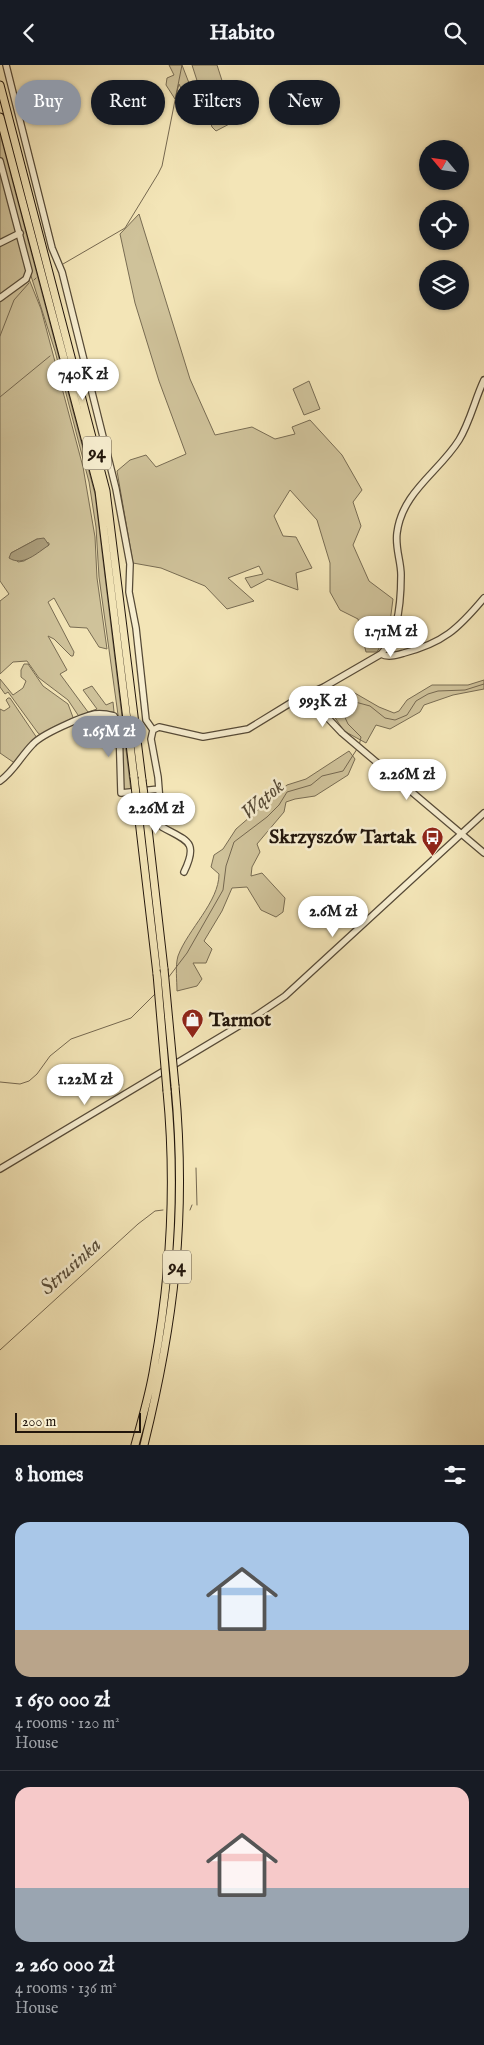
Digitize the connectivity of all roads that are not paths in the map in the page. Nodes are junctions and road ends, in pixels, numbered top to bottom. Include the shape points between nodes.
1 (6, 65) edge
2 (0, 85) edge
3 (0, 117) edge
4 (0, 161) edge
5 (20, 233) junction
6 (0, 243) edge
7 (0, 298) edge
8 (484, 380) edge
9 (484, 599) edge
10 (381, 654) junction
11 (306, 695) junction
12 (153, 730) junction
13 (0, 781) edge
14 (159, 789) junction
15 (141, 802) junction
16 (484, 813) edge
17 (462, 834) junction
18 (484, 853) edge
19 (184, 872) dead end
20 (0, 1169) edge
21 (136, 1445) edge
22 (144, 1445) edge

1 - 12 street via 112,468 130,564 129,592 146,720
2 - 15 main road, 94, bridge via 106,491 142,780
3 - 15 main road, 94, bridge via 99,491 134,777
4 - 5 street
5 - 6 street
5 - 7 street via 29,274
8 - 10 street via 461,437 449,456 405,505 397,532 401,573 397,617 393,637
9 - 10 street via 458,627 438,642 399,655
10 - 11 street
11 - 12 street via 240,731 202,737 159,727
11 - 17 street via 355,743
12 - 14 street via 151,739
13 - 14 street via 40,738 93,715 106,713 114,716 119,726 121,793
14 - 19 street via 162,827 187,841 191,847 192,856
15 - 21 main road, 94, bridge via 173,1178 170,1259 154,1369
15 - 22 main road, 94, bridge via 164,969 180,1179 178,1261 168,1340
16 - 17 street
17 - 18 street
17 - 20 street via 278,1001

